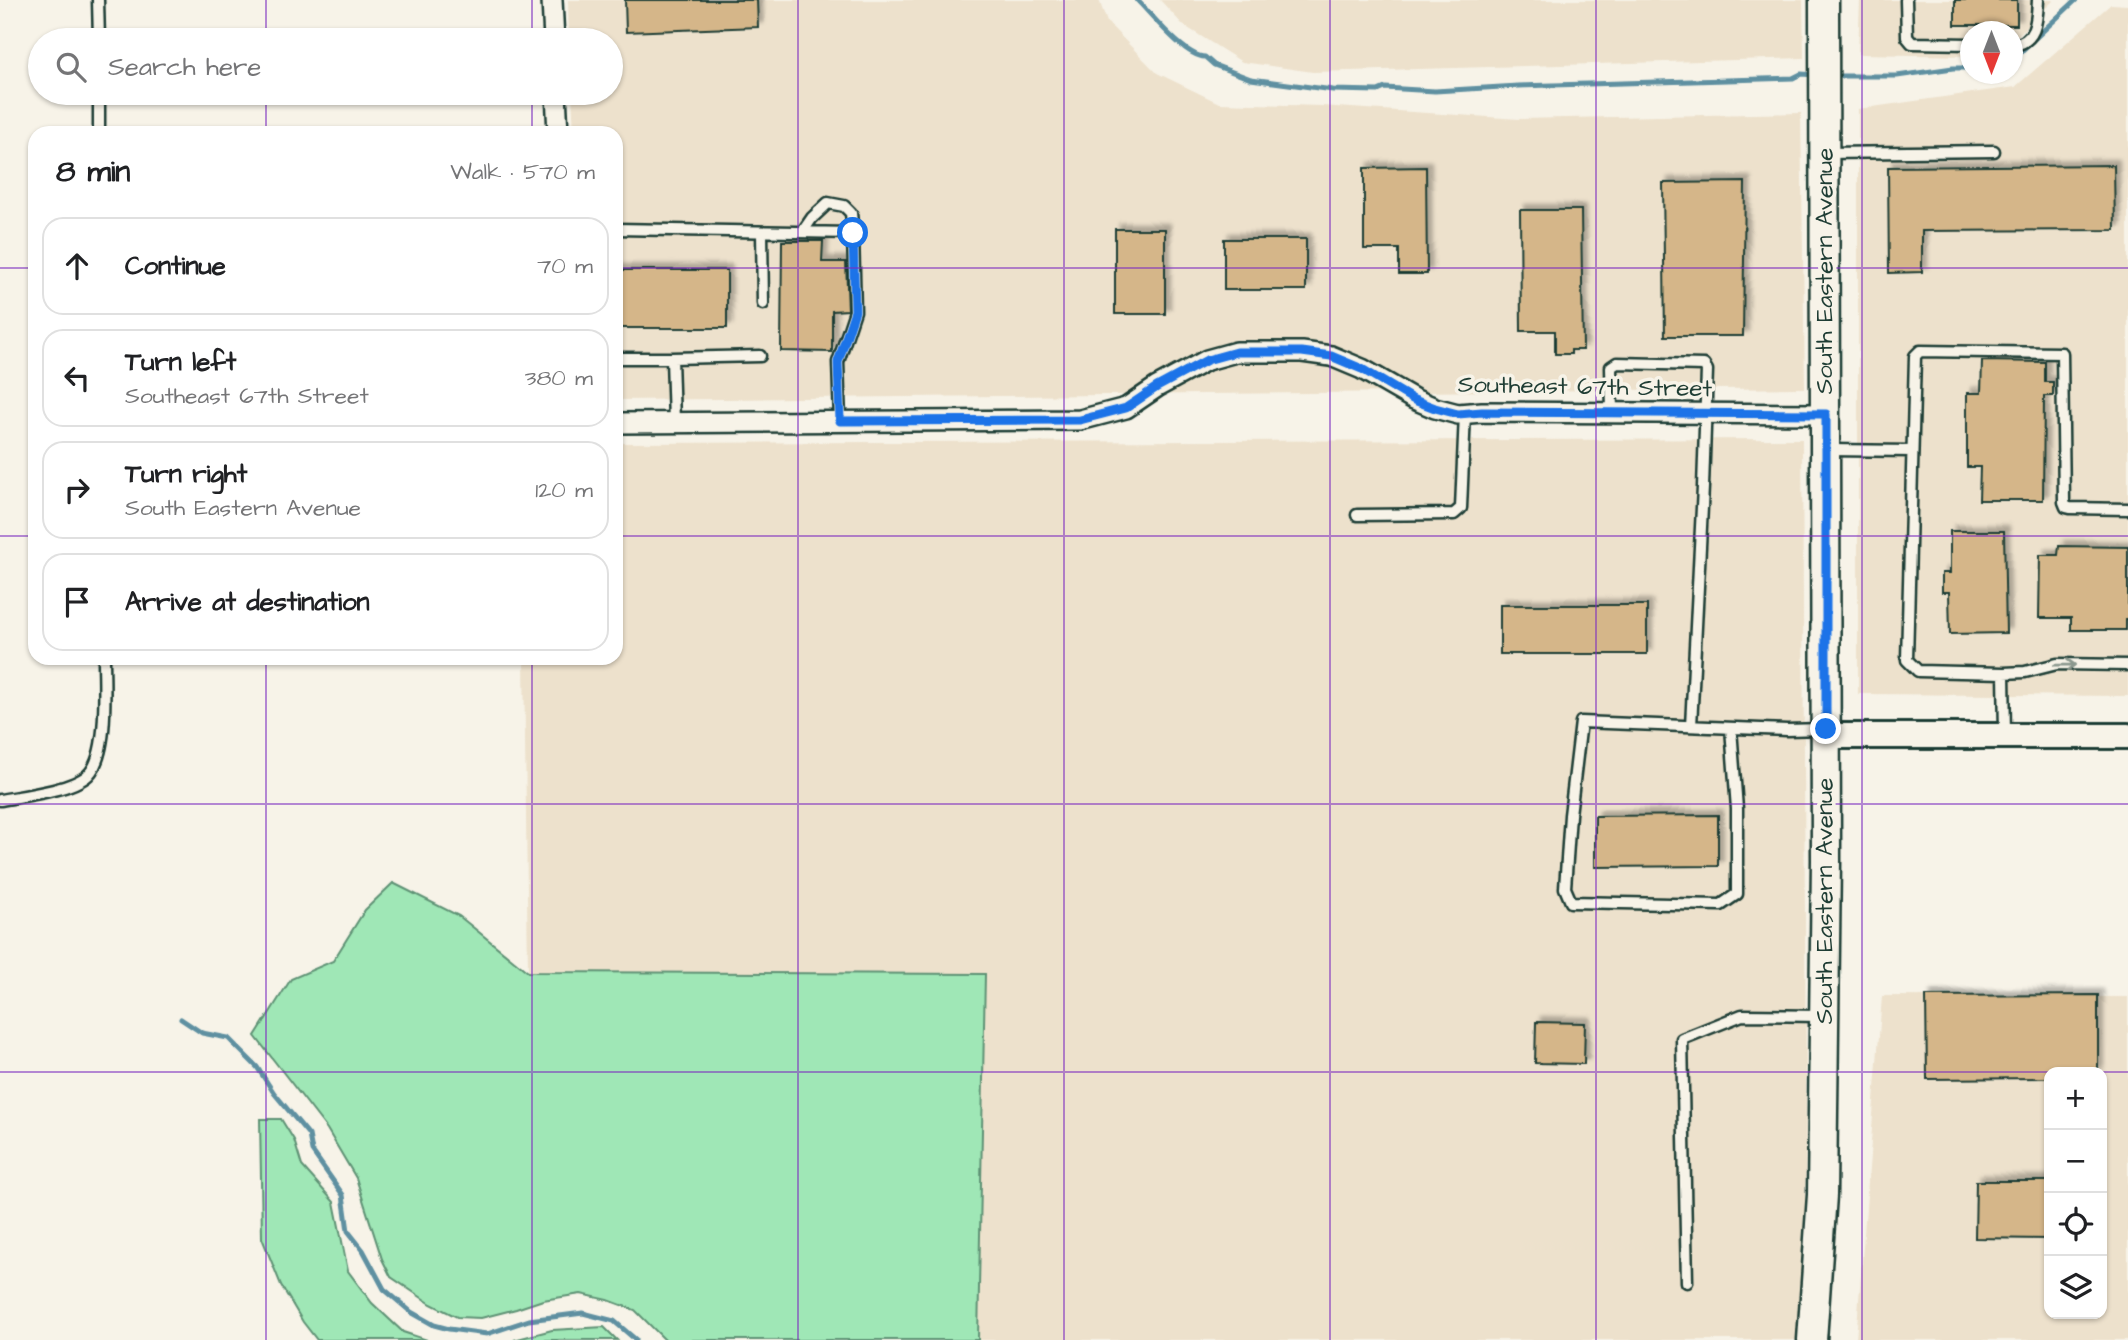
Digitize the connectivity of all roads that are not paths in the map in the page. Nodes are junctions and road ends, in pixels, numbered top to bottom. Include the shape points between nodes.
1 (98, 0) edge
2 (552, 0) edge
3 (1824, 0) edge
4 (1906, 0) edge
5 (2038, 0) edge
6 (99, 28) edge
7 (553, 28) edge
8 (2023, 41) edge
9 (1960, 44) edge
10 (99, 105) edge
11 (557, 105) edge
12 (99, 126) edge
13 (558, 126) edge
14 (1994, 151) dead end
15 (1825, 153) junction
16 (623, 229) edge
17 (762, 232) junction
18 (803, 232) junction
19 (853, 233) junction
20 (763, 304) dead end
21 (760, 356) dead end
22 (623, 358) edge
23 (672, 358) junction
24 (1612, 412) junction
25 (1465, 413) junction
26 (1706, 413) junction
27 (1826, 414) junction
28 (840, 421) junction
29 (623, 422) edge
30 (674, 422) junction
31 (1826, 450) junction
32 (1912, 451) junction
33 (2128, 509) edge
34 (1357, 515) dead end
35 (103, 665) edge
36 (2128, 665) edge
37 (2004, 673) junction
38 (1691, 726) junction
39 (1731, 728) junction
40 (1826, 732) junction
41 (2005, 736) junction
42 (2128, 736) edge
43 (0, 800) edge
44 (1824, 1016) junction
45 (1687, 1282) dead end
46 (1812, 1340) edge

1 - 6 lane
2 - 7 street
3 - 15 main road, South Eastern Avenue
4 - 9 lane via 1907,37 1912,43
5 - 8 lane via 2037,25
10 - 12 lane
11 - 13 street
14 - 15 lane
15 - 27 main road, South Eastern Avenue
16 - 17 lane
17 - 18 lane
17 - 20 lane
18 - 19 lane
18 - 19 lane via 828,204 844,205 851,213
19 - 28 lane via 855,311 838,362
21 - 23 lane
22 - 23 lane
23 - 30 lane
24 - 25 street, Southeast 67th Street
24 - 26 street, Southeast 67th Street
24 - 26 lane via 1611,367 1617,363 1703,365 1707,370
25 - 28 street, Southeast 67th Street via 1414,400 1331,356 1236,352 1207,360 1126,408 1080,420
25 - 34 lane via 1461,508 1454,514
26 - 27 street, Southeast 67th Street
26 - 38 lane
27 - 31 main road, South Eastern Avenue
28 - 30 street, Southeast 67th Street
29 - 30 street, Southeast 67th Street
31 - 32 lane
31 - 40 main road, South Eastern Avenue
32 - 33 lane via 1915,356 1920,351 2059,351 2064,356 2064,502 2070,508
32 - 37 lane via 1907,660 1918,671
35 - 43 lane via 101,753 88,775 60,789
37 -> 36 lane via 2057,664
37 - 41 lane
38 - 39 lane
38 - 39 lane via 1581,722 1565,888 1570,902 1721,905 1737,894
39 - 40 lane
40 - 41 street
40 - 44 main road, South Eastern Avenue
41 - 42 street
44 - 45 lane via 1742,1015 1682,1039
44 - 46 main road, South Eastern Avenue via 1822,1195

